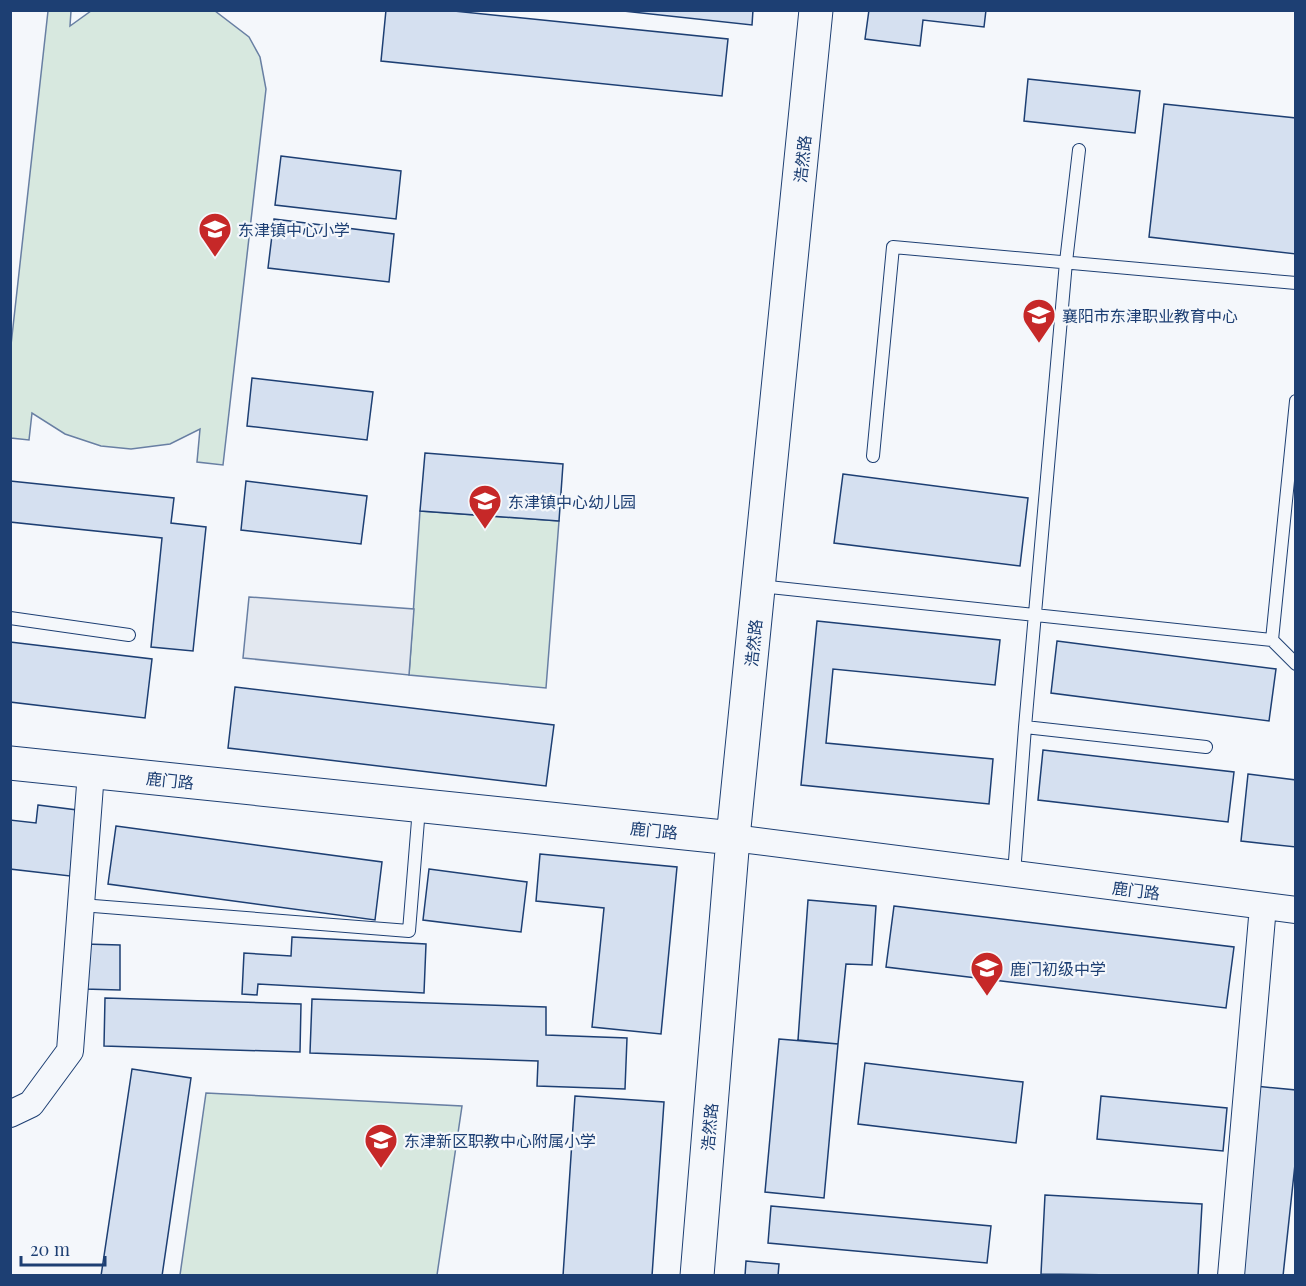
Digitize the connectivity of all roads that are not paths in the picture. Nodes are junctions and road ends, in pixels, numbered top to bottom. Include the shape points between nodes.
1 (816, 10) edge
2 (1079, 150) dead end
3 (1066, 262) junction
4 (1296, 283) edge
5 (1296, 401) edge
6 (873, 456) dead end
7 (759, 585) junction
8 (1035, 615) junction
9 (10, 618) edge
10 (129, 635) dead end
11 (1272, 640) junction
12 (1296, 664) edge
13 (1025, 727) junction
14 (1206, 747) dead end
15 (10, 763) edge
16 (91, 771) junction
17 (419, 806) junction
18 (733, 838) junction
19 (1014, 874) junction
20 (81, 904) junction
21 (1263, 906) junction
22 (1296, 910) edge
23 (10, 1114) edge
24 (697, 1275) edge
25 (1231, 1275) edge

1 - 7 street, 浩然路
2 - 3 lane
3 - 4 lane
3 - 6 lane via 893,247
3 - 8 lane
5 - 11 lane
7 - 8 lane
7 - 18 street, 浩然路
8 - 11 lane
8 - 13 lane
9 - 10 lane
11 - 12 lane
13 - 14 lane
13 - 19 lane
15 - 16 street, 鹿门路
16 - 17 street, 鹿门路
16 - 20 street
17 - 18 street, 鹿门路
17 - 20 lane via 409,931
18 - 19 street, 鹿门路
18 - 24 street, 浩然路
19 - 21 street, 鹿门路
20 - 23 street via 70,1051 31,1104
21 - 22 street, 鹿门路
21 - 25 street

